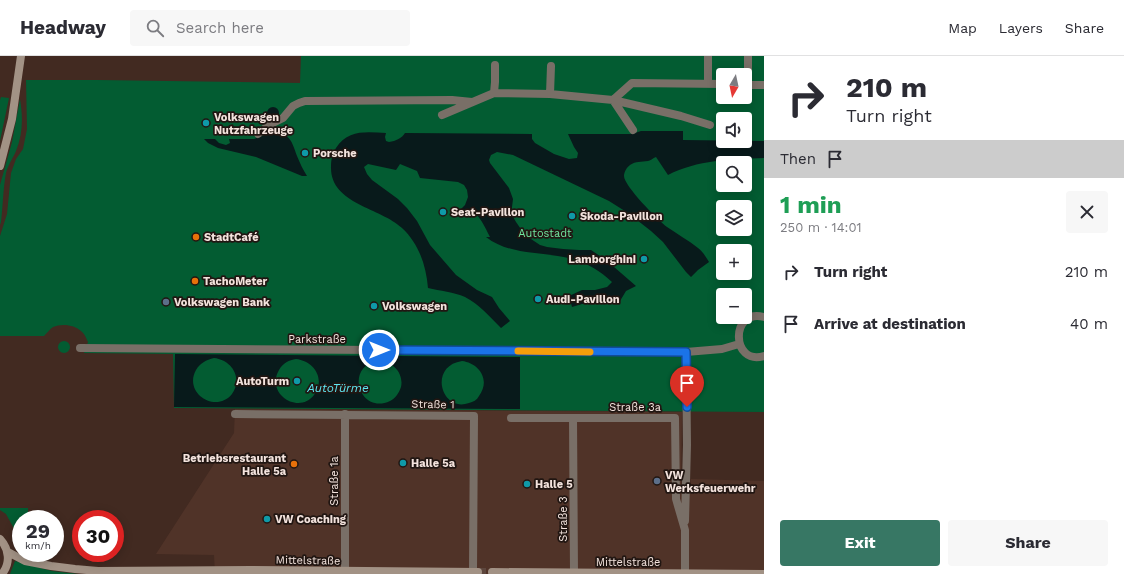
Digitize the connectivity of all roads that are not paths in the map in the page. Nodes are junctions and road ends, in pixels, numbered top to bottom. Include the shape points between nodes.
1 (21, 56) edge
2 (708, 56) edge
3 (748, 56) edge
4 (495, 65) dead end
5 (551, 66) dead end
6 (747, 68) edge
7 (708, 84) junction
8 (716, 84) edge
9 (752, 85) edge
10 (764, 85) edge
11 (494, 93) junction
12 (550, 94) junction
13 (613, 100) junction
14 (472, 102) junction
15 (442, 115) dead end
16 (710, 125) dead end
17 (633, 130) dead end
18 (258, 134) dead end
19 (0, 166) edge
20 (764, 317) edge
21 (739, 344) junction
22 (80, 348) dead end
23 (686, 352) junction
24 (764, 356) edge
25 (235, 414) dead end
26 (345, 414) junction
27 (511, 418) dead end
28 (573, 418) junction
29 (685, 530) junction
30 (0, 539) edge
31 (8, 552) junction
32 (187, 572) edge
33 (251, 572) edge
34 (492, 572) dead end
35 (574, 572) junction
36 (345, 573) edge
37 (475, 573) edge
38 (685, 573) junction
39 (2, 574) edge
40 (764, 574) edge

1 - 19 street via 12,119
2 - 7 street
3 - 6 street
4 - 11 street
5 - 12 street
7 - 8 street
7 - 13 street via 632,83
9 - 10 street
11 - 12 street
11 - 14 street
12 - 13 street
13 - 16 street
13 - 17 street
14 - 15 street
14 - 18 street via 305,101 293,106 283,118
20 - 21 street via 754,316 742,324 739,330
21 - 23 street, Parkstraße via 722,349
21 - 24 street via 748,354
22 - 23 street, Parkstraße
23 - 29 street
25 - 26 street, Straße 1
26 - 36 street, Straße 1a
26 - 37 street, Straße 1 via 474,416
27 - 28 street, Straße 3a
28 - 29 street, Straße 3a via 675,418 676,499
28 - 35 street, Straße 3
29 - 38 street, Straße 3a
30 - 31 street
31 - 32 street, Mittelstraße via 25,560 75,570
31 - 39 street via 6,570
32 - 33 street, Mittelstraße
33 - 36 street, Mittelstraße
34 - 35 street, Mittelstraße
35 - 38 street, Mittelstraße
36 - 37 street, Mittelstraße
38 - 40 street, Mittelstraße

